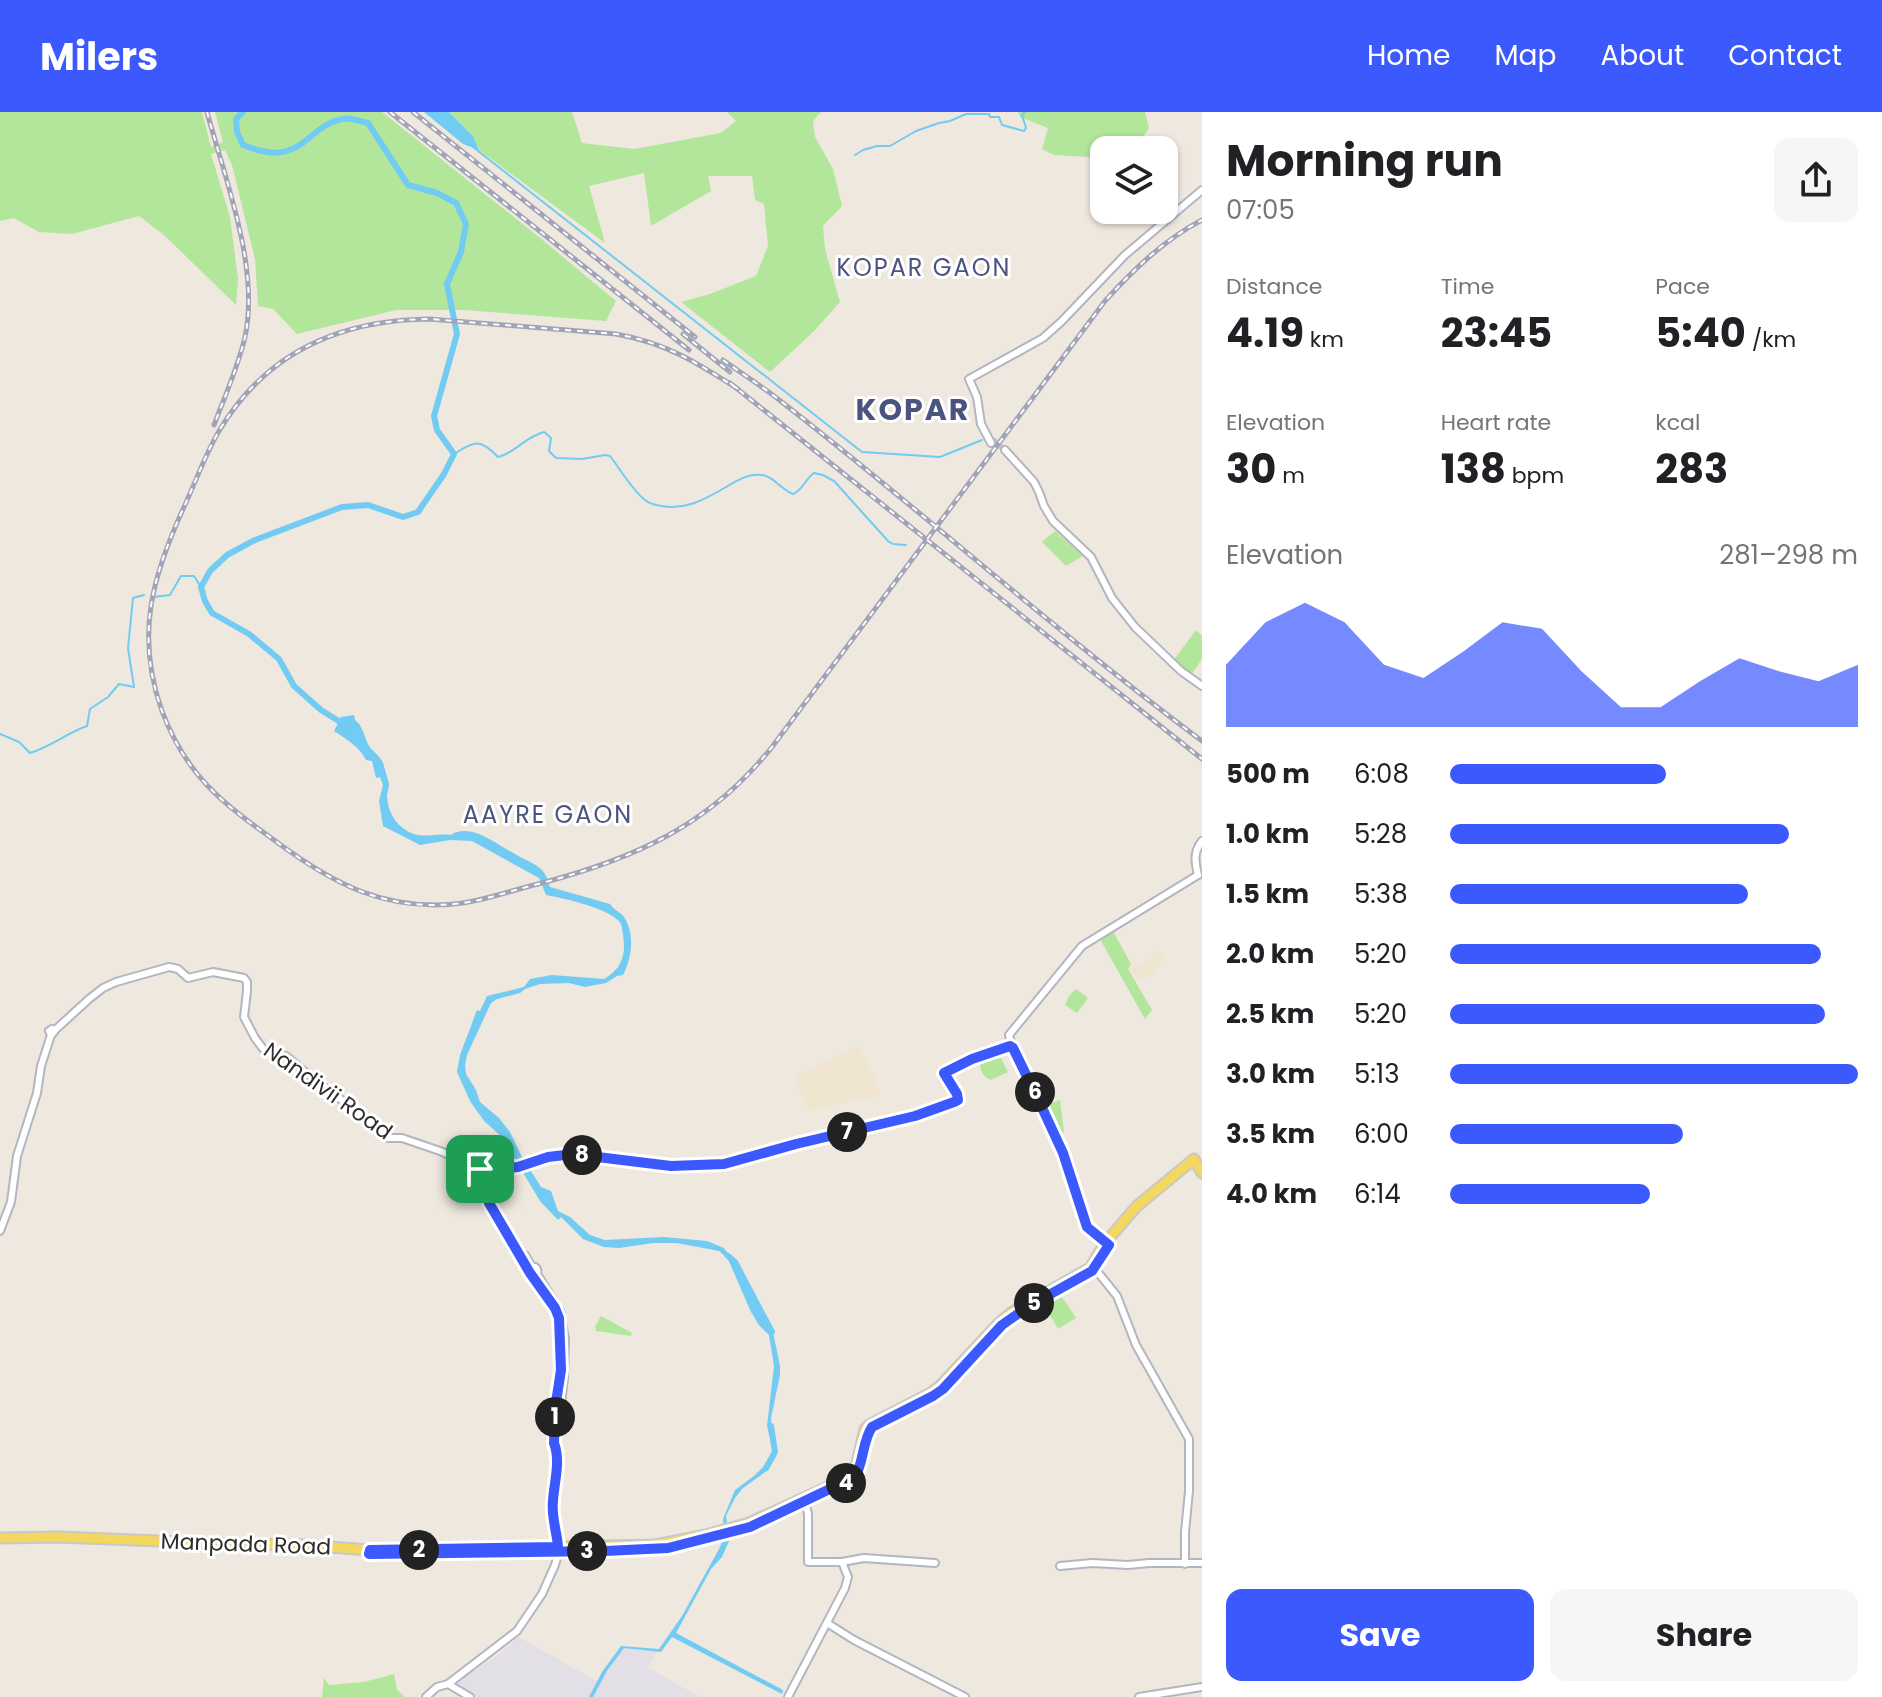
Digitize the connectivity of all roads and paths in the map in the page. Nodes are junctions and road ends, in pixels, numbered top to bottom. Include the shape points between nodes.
1 (1202, 190) edge
2 (991, 440) tunnel mouth
3 (1005, 452) tunnel mouth
4 (1202, 686) edge
5 (1202, 841) edge
6 (1200, 877) edge
7 (1011, 1045) junction
8 (1199, 1158) edge
9 (481, 1169) junction
10 (1202, 1173) edge
11 (0, 1231) edge
12 (1107, 1244) junction
13 (1094, 1266) junction
14 (805, 1498) junction
15 (0, 1540) edge
16 (558, 1549) junction
17 (842, 1562) junction
18 (935, 1563) dead end
19 (1202, 1563) edge
20 (1185, 1564) junction
21 (1060, 1566) dead end
22 (827, 1623) junction
23 (448, 1684) junction
24 (1202, 1687) edge
25 (426, 1697) edge
26 (470, 1697) edge
27 (788, 1697) edge
28 (965, 1697) edge
29 (1139, 1697) edge

1 - 2 street via 1125,255 1043,338 969,379
3 - 4 street via 1030,475 1053,521 1091,557 1112,598 1135,627
5 - 6 street via 1195,858
6 - 7 street via 1082,946 1015,1026 1009,1035
7 - 9 street, Nandivii Road via 944,1073 957,1094 954,1102 728,1163 671,1166 573,1154
7 - 12 street via 1063,1153 1087,1227
8 - 10 main road
8 - 12 main road, Manpada Road via 1144,1199
9 - 11 street, Nandivii Road via 402,1138 388,1138 286,1056 264,1050 244,1017 244,978 213,972 188,978 178,969 156,970 103,988 53,1033
9 - 16 street via 491,1200 563,1318 565,1361 553,1507
12 - 13 main road, Manpada Road
13 - 14 main road, Manpada Road via 1011,1313 931,1393 867,1426 855,1474
13 - 20 street via 1117,1296 1136,1345 1189,1439
14 - 16 main road, Manpada Road via 732,1530 668,1548
14 - 17 street via 808,1562
15 - 16 main road, Manpada Road via 234,1550
16 - 23 street via 542,1594 517,1631
17 - 18 street via 864,1558
17 - 22 street via 847,1583
19 - 20 street
20 - 21 street
22 - 27 street
22 - 28 street
23 - 25 street
23 - 26 street
24 - 29 street

